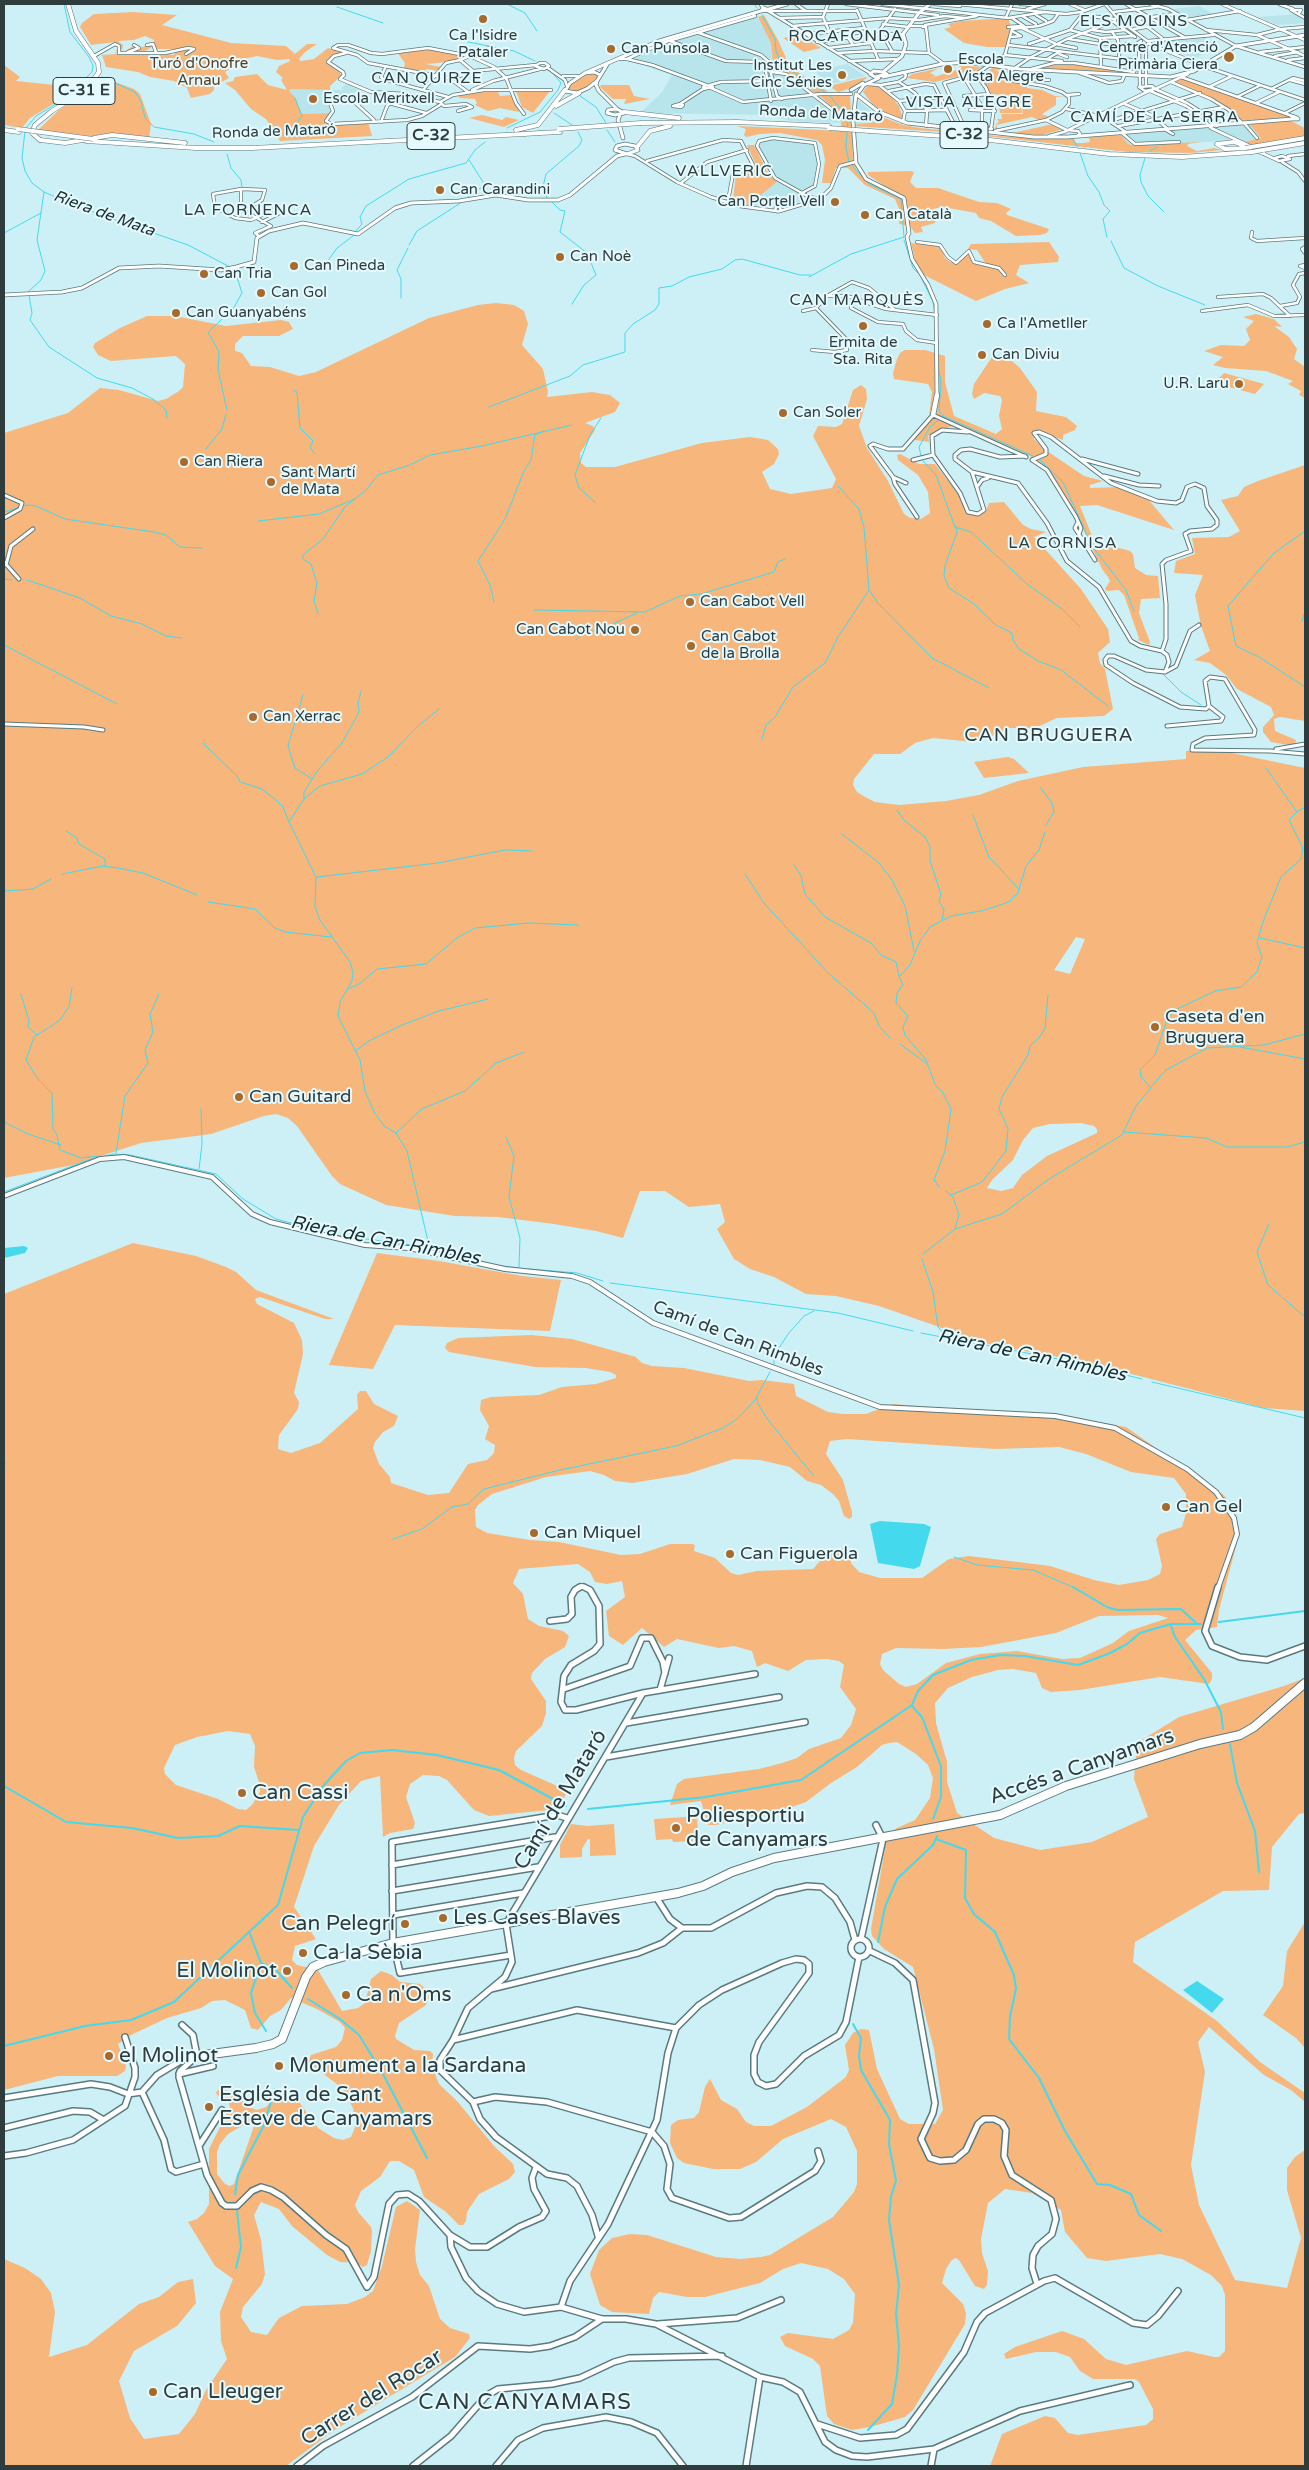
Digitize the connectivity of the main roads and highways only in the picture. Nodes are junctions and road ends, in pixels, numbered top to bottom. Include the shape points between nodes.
1 (68, 4) edge
2 (566, 88) road end
3 (579, 93) road end
4 (621, 112) road end
5 (782, 123) junction
6 (641, 124) junction
7 (710, 124) junction
8 (829, 127) junction
9 (4, 128) edge
10 (19, 131) junction
11 (540, 132) junction
12 (40, 140) junction
13 (392, 141) junction
14 (331, 142) junction
15 (1305, 142) edge
16 (246, 146) junction
17 (196, 148) junction
18 (637, 149) road end
19 (1248, 150) junction
20 (1261, 150) junction

1 - 12 main road, C-31 E via 73,24 99,67 96,78 83,92 35,124 32,133
2 - 14 highway via 540,123 530,128
3 - 13 highway via 556,106 533,132 519,138
4 - 5 highway
5 - 6 highway, Ronda de Mataró / C-32
5 - 8 highway, Ronda de Mataró / C-32
6 - 7 highway, Ronda de Mataró / C-32
6 - 11 highway, C-32, bridge
7 - 8 highway, Ronda de Mataró / C-32
7 - 18 highway via 654,129 642,137
8 - 19 highway, Ronda de Mataró / C-32, bridge via 1172,157
9 - 10 highway, C-32
10 - 16 highway, Ronda de Mataró / C-32, bridge via 180,145
10 - 17 highway, Ronda de Mataró / C-32, bridge via 86,141
11 - 13 highway, Ronda de Mataró / C-32, bridge
11 - 14 highway, Ronda de Mataró / C-32, bridge
12 - 16 highway via 65,143 117,136
12 - 17 highway via 61,144
13 - 17 highway, Ronda de Mataró / C-32 via 278,148
14 - 16 highway, Ronda de Mataró / C-32
15 - 20 highway, C-32
15 - 20 highway, C-32
19 - 20 highway, C-32, bridge
19 - 20 highway, bridge
19 - 20 highway via 1225,149 1217,144 1234,142

